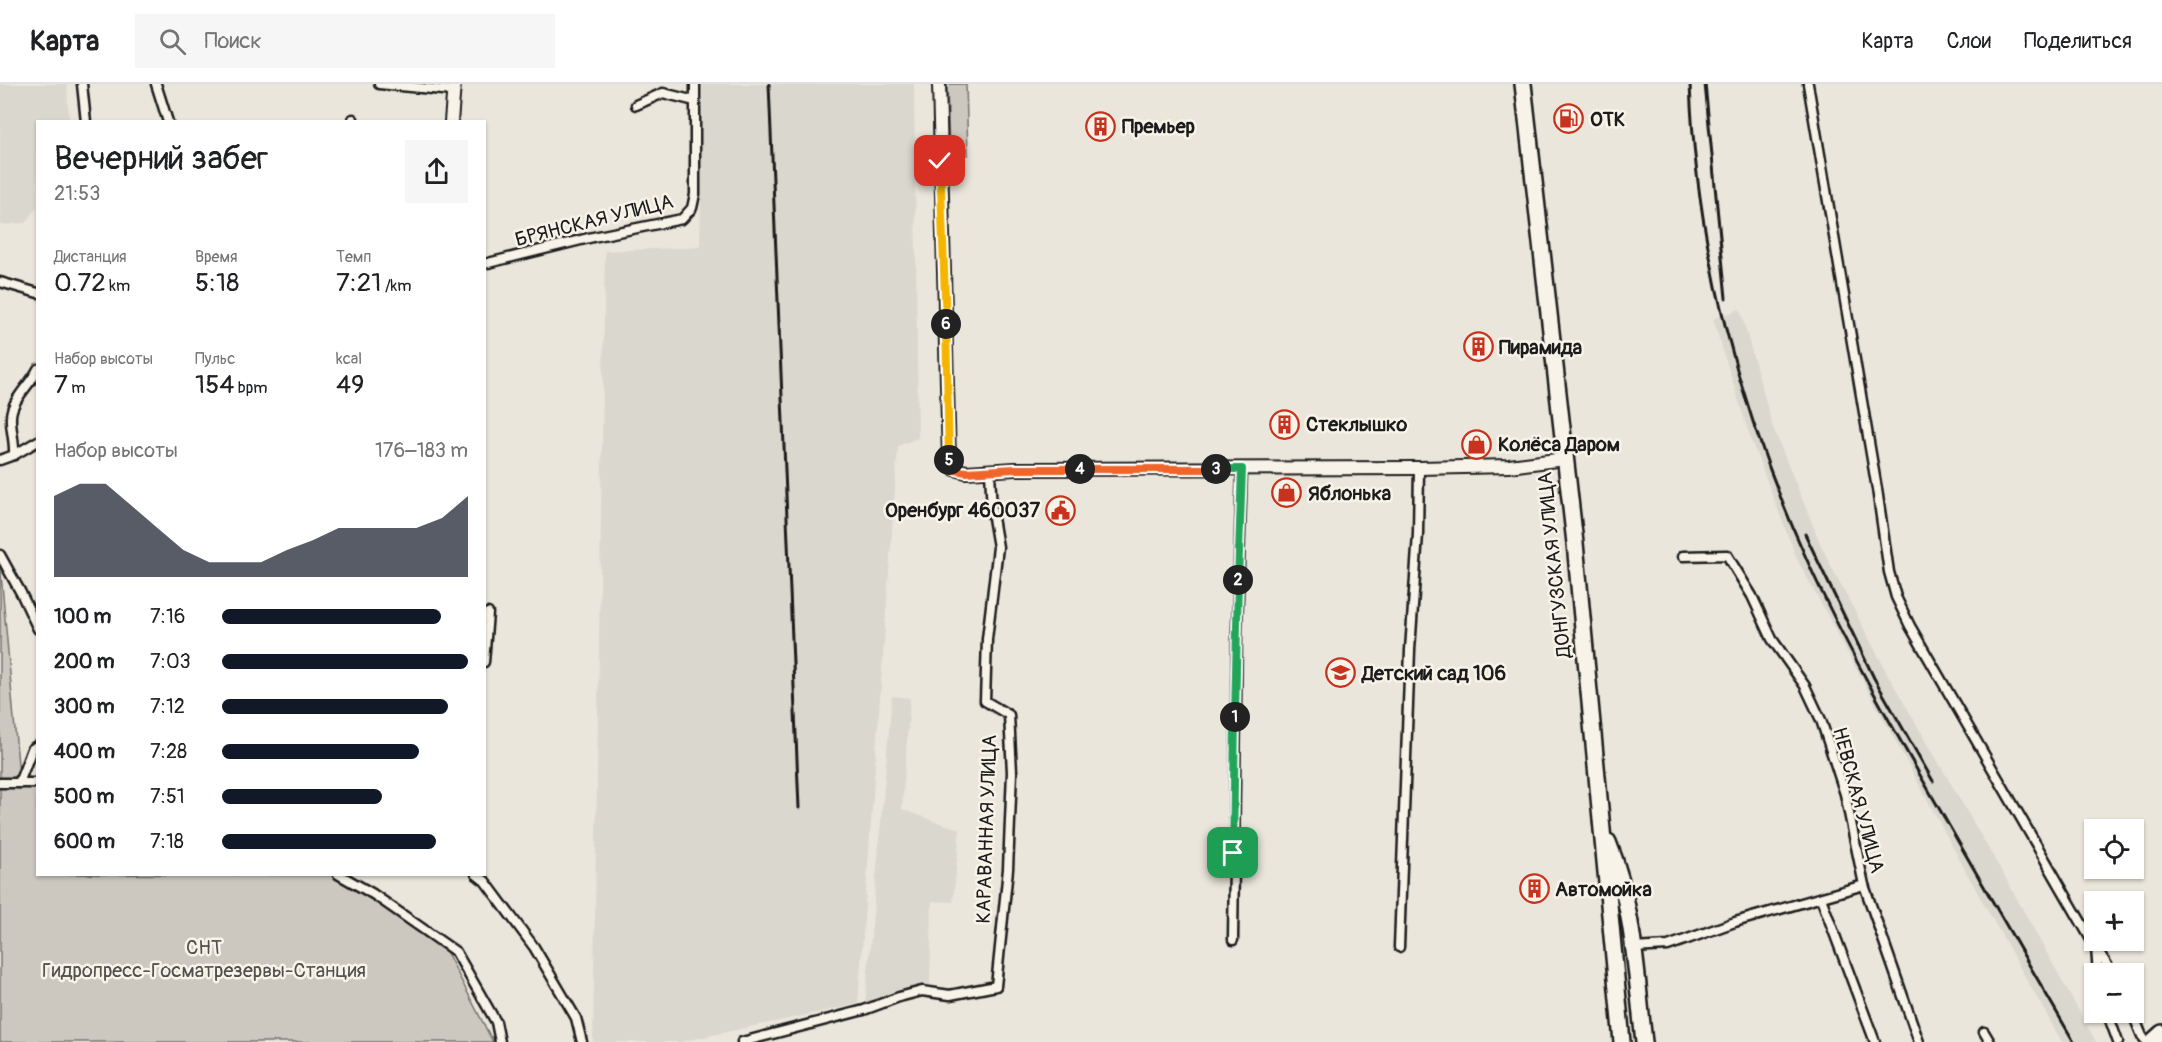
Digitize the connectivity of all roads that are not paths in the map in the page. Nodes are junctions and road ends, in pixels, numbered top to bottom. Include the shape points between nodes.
1 (82, 84) edge
2 (156, 84) edge
3 (379, 84) edge
4 (695, 84) edge
5 (939, 84) edge
6 (1524, 84) edge
7 (1808, 84) edge
8 (454, 88) edge
9 (695, 101) junction
10 (636, 105) dead end
11 (86, 120) edge
12 (167, 120) edge
13 (451, 120) edge
14 (486, 264) edge
15 (0, 282) edge
16 (36, 292) edge
17 (36, 373) edge
18 (36, 442) edge
19 (14, 455) junction
20 (1564, 459) junction
21 (0, 460) edge
22 (1419, 468) junction
23 (1242, 469) junction
24 (990, 471) junction
25 (0, 555) edge
26 (1683, 556) dead end
27 (488, 614) dead end
28 (36, 625) edge
29 (486, 638) edge
30 (36, 746) edge
31 (0, 783) edge
32 (19, 783) junction
33 (36, 783) edge
34 (1602, 828) junction
35 (342, 876) edge
36 (484, 878) edge
37 (1864, 885) junction
38 (1821, 898) junction
39 (2084, 927) edge
40 (1233, 940) dead end
41 (1399, 947) dead end
42 (1633, 948) junction
43 (2111, 1023) edge
44 (2139, 1023) edge
45 (1984, 1032) dead end
46 (2162, 1034) edge
47 (500, 1042) edge
48 (582, 1042) edge
49 (742, 1042) edge
50 (1622, 1042) edge
51 (1644, 1042) edge
52 (1875, 1042) edge
53 (1919, 1042) edge
54 (1990, 1042) edge
55 (2118, 1042) edge
56 (2150, 1042) edge

1 - 11 street
2 - 12 street
3 - 8 street
4 - 9 street, БРЯНСКАЯ УЛИЦА
5 - 24 street via 949,460 955,470
6 - 20 highway, ДОНГУЗСКАЯ УЛИЦА
7 - 39 street via 1896,597
8 - 13 street
9 - 10 street via 663,93
9 - 14 street, БРЯНСКАЯ УЛИЦА via 695,194 692,208 682,219
15 - 16 street
17 - 19 street via 11,415
18 - 19 street
19 - 21 street
20 - 22 street via 1509,466
20 - 34 highway, ДОНГУЗСКАЯ УЛИЦА
22 - 23 street
22 - 41 street
23 - 24 street
23 - 40 street
24 - 49 street, КАРАВАННАЯ УЛИЦА via 998,547 987,639 985,702 1009,716 1012,771 1008,869 996,987 950,995 922,991
25 - 28 street
26 - 37 street, НЕВСКАЯ УЛИЦА via 1727,555 1772,639 1805,686 1821,720 1845,794
27 - 29 street
30 - 32 street
31 - 32 street
32 - 33 street
34 - 42 highway via 1618,866
34 - 50 highway, ДОНГУЗСКАЯ УЛИЦА
35 - 47 street via 456,952 496,1022
36 - 48 street via 534,947 576,1018
37 - 38 street
37 - 53 street, НЕВСКАЯ УЛИЦА
38 - 42 street via 1668,946
38 - 52 street
42 - 51 highway
43 - 55 street
44 - 56 street
45 - 54 street
46 - 56 highway

